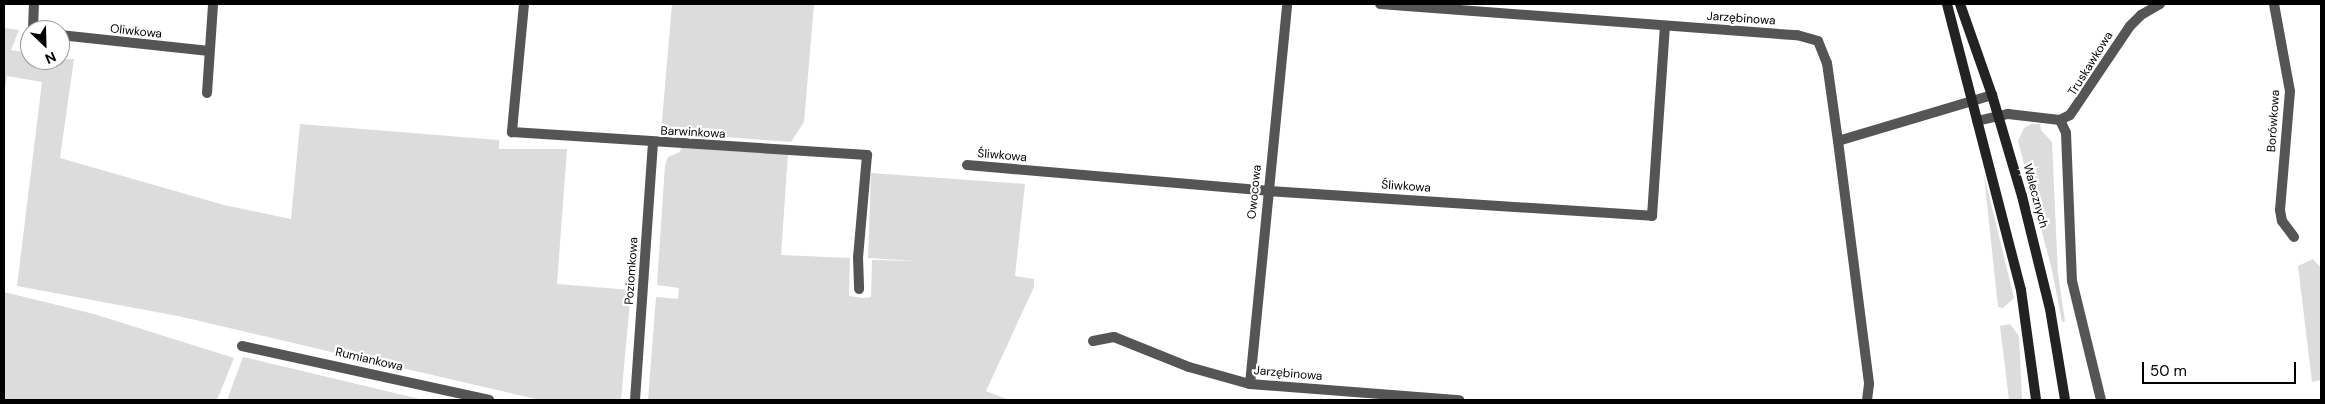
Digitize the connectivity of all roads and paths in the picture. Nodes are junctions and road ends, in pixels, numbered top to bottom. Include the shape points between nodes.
1 (34, 4) edge
2 (213, 4) edge
3 (524, 4) edge
4 (1288, 4) edge
5 (1380, 4) edge
6 (1946, 4) edge
7 (1960, 4) edge
8 (2160, 4) edge
9 (2274, 4) edge
10 (33, 20) edge
11 (1665, 26) junction
12 (70, 36) edge
13 (209, 51) junction
14 (207, 93) dead end
15 (1992, 95) junction
16 (1971, 101) junction
17 (1999, 115) junction
18 (2060, 120) junction
19 (1976, 121) junction
20 (1838, 140) junction
21 (653, 144) junction
22 (967, 165) dead end
23 (1268, 190) junction
24 (2294, 237) dead end
25 (859, 289) dead end
26 (1093, 341) dead end
27 (242, 346) dead end
28 (1250, 384) junction
29 (490, 400) edge
30 (635, 400) edge
31 (1458, 400) edge
32 (1867, 400) edge
33 (2036, 400) edge
34 (2064, 400) edge
35 (2101, 400) edge

1 - 10 street
2 - 13 street
3 - 21 street, Barwinkowa via 512,132
4 - 23 street, Owocowa
5 - 11 street, Jarzębinowa
6 - 16 street
7 - 15 street, Walecznych
8 - 18 street, Truskawkowa via 2130,26 2077,110
9 - 24 street, Borówkowa via 2290,91 2280,210 2282,221
11 - 20 street, Jarzębinowa via 1798,35 1818,41 1827,63
11 - 23 street, Śliwkowa via 1652,216
12 - 13 street, Oliwkowa
13 - 14 street
15 - 16 street
15 - 17 street, Walecznych
16 - 19 street
16 - 20 street
17 - 18 street
17 - 19 street
17 - 34 street, Walecznych via 2050,309
18 - 35 street, Walecznych via 2066,141 2072,281
19 - 33 street via 2021,290
20 - 32 street, Jarzębinowa via 1869,384
21 - 25 street, Barwinkowa via 867,155 858,257
21 - 30 street, Poziomkowa
22 - 23 street, Śliwkowa
23 - 28 street, Owocowa
26 - 28 street, Jarzębinowa via 1114,336 1189,367
27 - 29 street, Rumiankowa
28 - 31 street, Jarzębinowa

